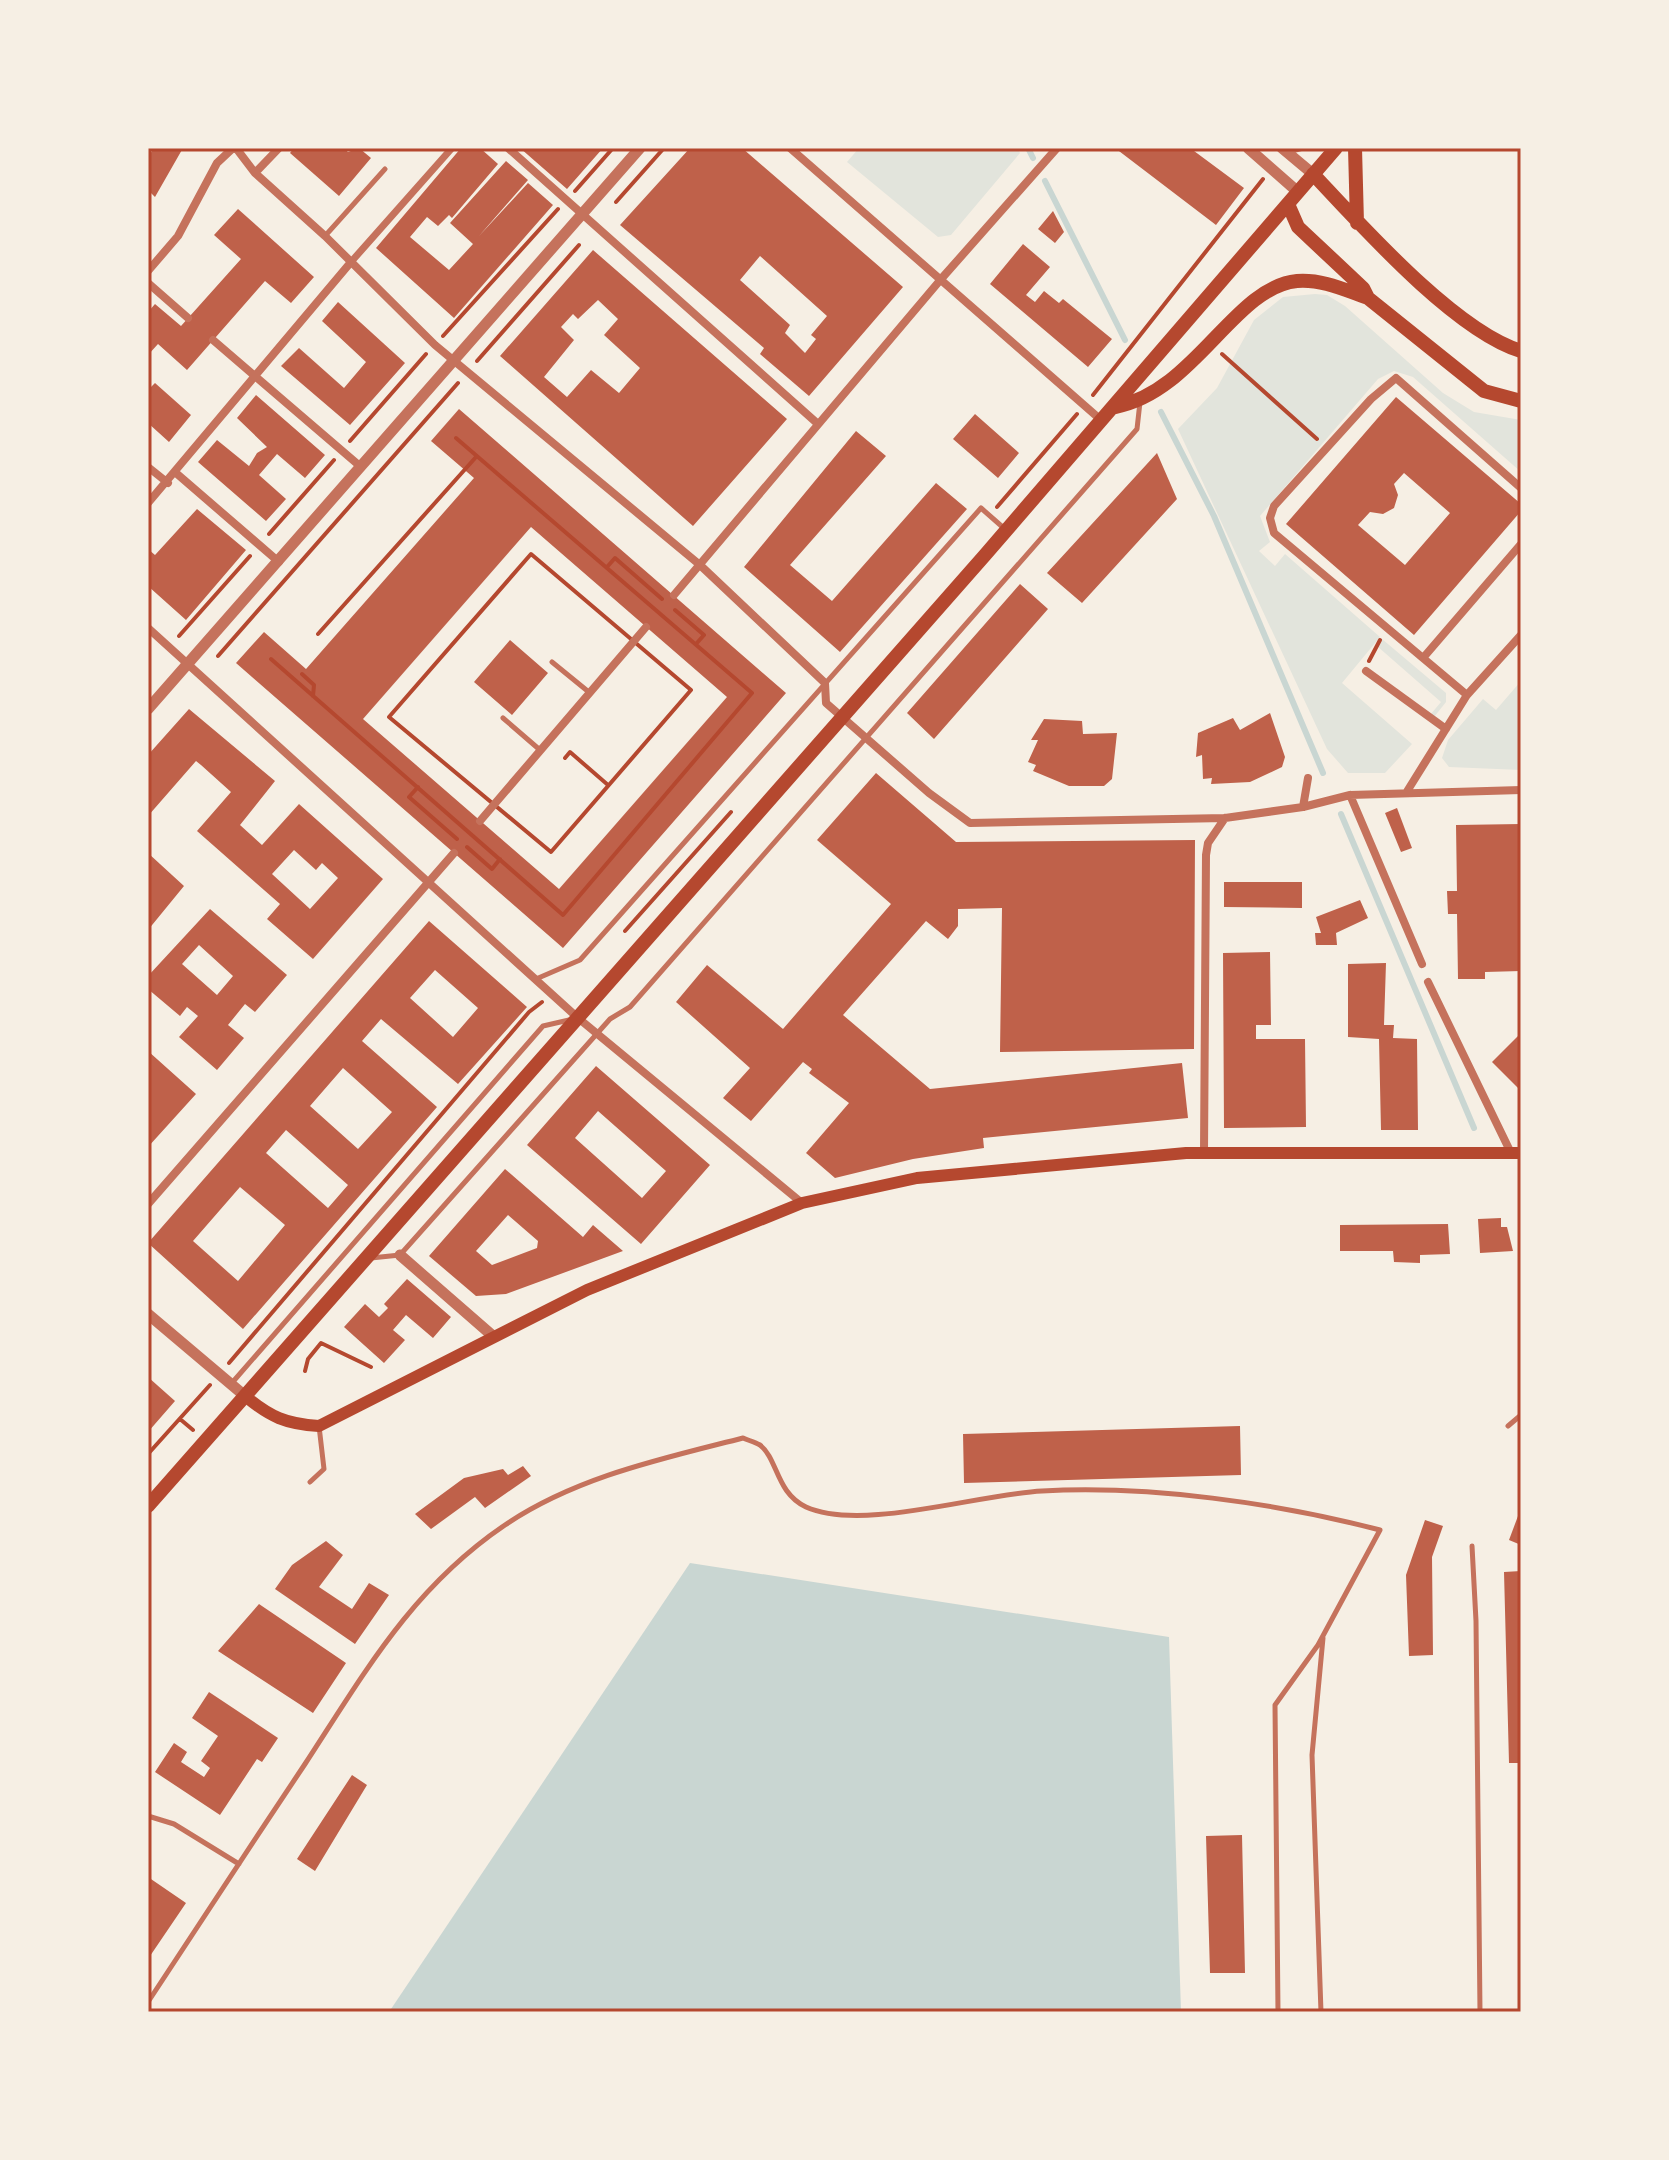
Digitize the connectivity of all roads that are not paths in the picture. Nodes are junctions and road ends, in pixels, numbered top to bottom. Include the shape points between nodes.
1 (235, 148) edge
2 (279, 148) edge
3 (452, 148) edge
4 (508, 148) edge
5 (640, 148) edge
6 (790, 148) edge
7 (1057, 148) edge
8 (1248, 148) edge
9 (1303, 148) edge
10 (1336, 148) edge
11 (1355, 148) edge
12 (1285, 150) edge
13 (385, 169) dead end
14 (255, 173) junction
15 (1313, 174) junction
16 (1293, 198) junction
17 (583, 213) junction
18 (1357, 223) junction
19 (325, 236) junction
20 (351, 262) junction
21 (148, 271) edge
22 (942, 278) junction
23 (148, 283) edge
24 (1368, 298) junction
25 (188, 318) dead end
26 (213, 340) dead end
27 (1521, 351) edge
28 (454, 360) junction
29 (255, 377) junction
30 (1521, 401) edge
31 (1140, 402) junction
32 (1115, 407) junction
33 (1101, 420) junction
34 (818, 424) junction
35 (148, 467) edge
36 (361, 467) junction
37 (176, 473) junction
38 (168, 483) junction
39 (1521, 488) edge
40 (148, 503) edge
41 (1007, 530) junction
42 (1521, 544) edge
43 (279, 562) junction
44 (700, 565) junction
45 (674, 595) dead end
46 (646, 627) dead end
47 (148, 628) edge
48 (1521, 635) edge
49 (1423, 658) junction
50 (552, 662) dead end
51 (188, 664) junction
52 (1366, 671) road end
53 (825, 683) junction
54 (590, 693) junction
55 (1467, 695) junction
56 (148, 709) edge
57 (843, 716) junction
58 (503, 718) dead end
59 (1446, 729) junction
60 (866, 736) junction
61 (541, 750) junction
62 (1308, 778) dead end
63 (1521, 790) edge
64 (1406, 793) junction
65 (1350, 795) junction
66 (1303, 807) junction
67 (1225, 818) junction
68 (480, 821) dead end
69 (454, 853) dead end
70 (427, 883) junction
71 (1422, 964) dead end
72 (536, 979) junction
73 (1428, 982) dead end
74 (578, 1018) junction
75 (597, 1034) junction
76 (1204, 1152) junction
77 (1516, 1153) edge
78 (802, 1203) junction
79 (148, 1204) edge
80 (400, 1255) junction
81 (366, 1258) junction
82 (148, 1314) edge
83 (494, 1337) junction
84 (231, 1384) junction
85 (245, 1396) junction
86 (1521, 1415) edge
87 (319, 1426) junction
88 (1508, 1426) dead end
89 (310, 1482) dead end
90 (148, 1506) edge
91 (1472, 1546) dead end
92 (1323, 1633) junction
93 (148, 1816) edge
94 (239, 1864) junction
95 (148, 2002) edge
96 (1278, 2012) edge
97 (1321, 2012) edge
98 (1480, 2012) edge

1 - 14 street
1 - 21 street via 217,163 178,236
2 - 14 street
3 - 20 street
4 - 17 street
5 - 17 street
6 - 22 street
7 - 22 street
8 - 16 street
9 - 12 lane
10 - 15 main road
11 - 18 main road
12 - 15 street
13 - 19 lane
14 - 19 street
15 - 16 main road
15 - 18 main road
16 - 24 main road via 1298,227
16 - 32 main road
17 - 28 street
17 - 34 street
18 - 27 main road via 1468,322
19 - 20 street
20 - 28 street
20 - 29 street
22 - 33 street
22 - 34 street
23 - 25 street
24 - 30 main road via 1484,391
24 - 31 main road via 1311,281 1282,284 1236,317 1174,379
26 - 29 street
28 - 36 street
28 - 44 street
29 - 36 street
29 - 37 street
31 - 32 main road
31 - 60 lane via 1137,429
32 - 33 main road
33 - 41 main road
34 - 44 street
35 - 38 street
36 - 43 street
37 - 38 street
37 - 43 street
38 - 40 street
39 - 49 street via 1396,378 1274,506 1274,533
41 - 53 lane via 981,508
41 - 57 main road
42 - 49 street
43 - 51 street
44 - 45 street
44 - 53 street
46 - 54 street
47 - 51 street
48 - 55 street
49 - 55 street
50 - 54 lane
51 - 56 street
51 - 70 street
52 - 59 street
53 - 57 street via 826,703
53 - 72 lane via 580,960
54 - 61 street
55 - 59 street
57 - 60 street
57 - 74 main road
58 - 61 lane
59 - 64 street
60 - 67 street via 970,823
60 - 75 lane via 630,1007
61 - 68 street
62 - 66 street
63 - 64 street
64 - 65 street
65 - 66 street
65 - 71 street
66 - 67 street
67 - 76 street via 1206,855
69 - 70 street
70 - 72 street
70 - 79 street
72 - 74 street
73 - 77 street
74 - 75 street
74 - 81 main road
74 - 84 lane via 543,1026
75 - 78 street
75 - 80 lane
76 - 77 main road
76 - 78 main road via 917,1178
78 - 83 main road via 587,1290
80 - 81 lane
80 - 83 street
81 - 85 main road
82 - 84 street
83 - 87 main road
84 - 85 street
85 - 87 main road via 269,1416
85 - 90 main road
86 - 88 lane
87 - 89 lane via 324,1469
91 - 98 lane
92 - 94 lane via 1380,1530 1338,1519 1132,1491 1042,1491 883,1514 837,1514 807,1508 791,1497 761,1445 743,1438 595,1479 507,1523 464,1554 430,1585 394,1630
92 - 96 lane via 1275,1705
92 - 97 lane via 1312,1755
93 - 94 lane via 174,1824
94 - 95 lane

